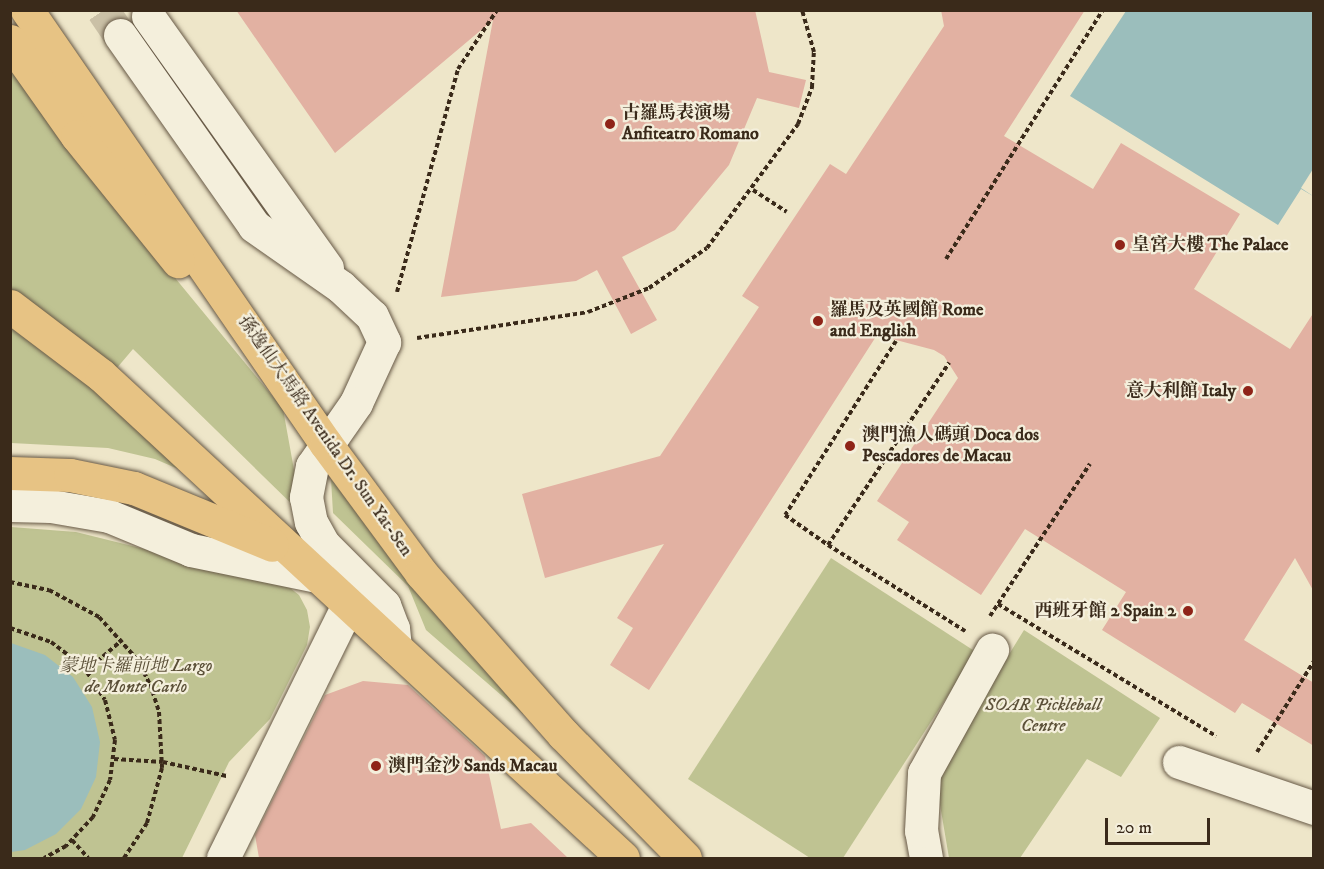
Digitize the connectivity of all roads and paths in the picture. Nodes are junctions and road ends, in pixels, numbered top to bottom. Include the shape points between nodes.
1 (27, 10) edge
2 (497, 10) edge
3 (802, 10) edge
4 (1103, 10) edge
5 (148, 16) tunnel mouth
6 (120, 35) tunnel mouth
7 (10, 40) edge
8 (753, 190) junction
9 (787, 212) dead end
10 (946, 259) dead end
11 (341, 287) junction
12 (10, 306) edge
13 (896, 341) dead end
14 (384, 342) junction
15 (948, 363) dead end
16 (326, 444) junction
17 (1090, 464) dead end
18 (10, 473) edge
19 (10, 505) edge
20 (828, 545) junction
21 (293, 554) junction
22 (317, 576) junction
23 (10, 582) edge
24 (998, 604) junction
25 (348, 605) junction
26 (10, 628) edge
27 (122, 639) junction
28 (984, 644) junction
29 (395, 647) junction
30 (1314, 661) edge
31 (86, 671) junction
32 (1226, 741) dead end
33 (114, 759) junction
34 (163, 762) junction
35 (1179, 762) dead end
36 (1238, 782) junction
37 (260, 783) junction
38 (1314, 808) edge
39 (72, 840) junction
40 (44, 858) edge
41 (88, 858) edge
42 (124, 858) edge
43 (223, 858) edge
44 (623, 858) edge
45 (685, 858) edge
46 (926, 858) edge

1 - 16 main road, 孫逸仙大馬路 Avenida Dr. Sun Yat-Sen
2 - 14 path via 458,69
3 - 8 path via 814,52 813,87 798,123
4 - 10 path
5 - 11 street
6 - 11 street via 254,226
7 - 16 main road via 77,136
8 - 9 path
8 - 14 path via 707,248 648,288 588,312
11 - 14 street via 372,316
12 - 21 main road via 101,375
13 - 20 path via 785,515
14 - 16 street via 356,403
15 - 20 path
16 - 29 street via 308,478 309,517 324,545 384,604
16 - 45 main road, 孫逸仙大馬路 Avenida Dr. Sun Yat-Sen via 470,632
17 - 24 path
18 - 21 main road via 102,481 165,498
19 - 22 street via 51,506 109,516 191,550
20 - 28 path
21 - 22 main road
22 - 25 main road
23 - 27 path via 49,590 75,601
24 - 28 path
24 - 32 path
25 - 29 main road
25 - 37 street
26 - 31 path via 51,642
27 - 31 path
27 - 34 path via 150,684 159,712
28 - 46 street via 924,773 921,831
29 - 44 main road
30 - 36 path
31 - 33 path via 108,710
33 - 34 path
33 - 39 path via 104,799
34 - 37 path
34 - 42 path via 147,823
35 - 36 street
36 - 38 street
37 - 43 street
39 - 40 path
39 - 41 path

